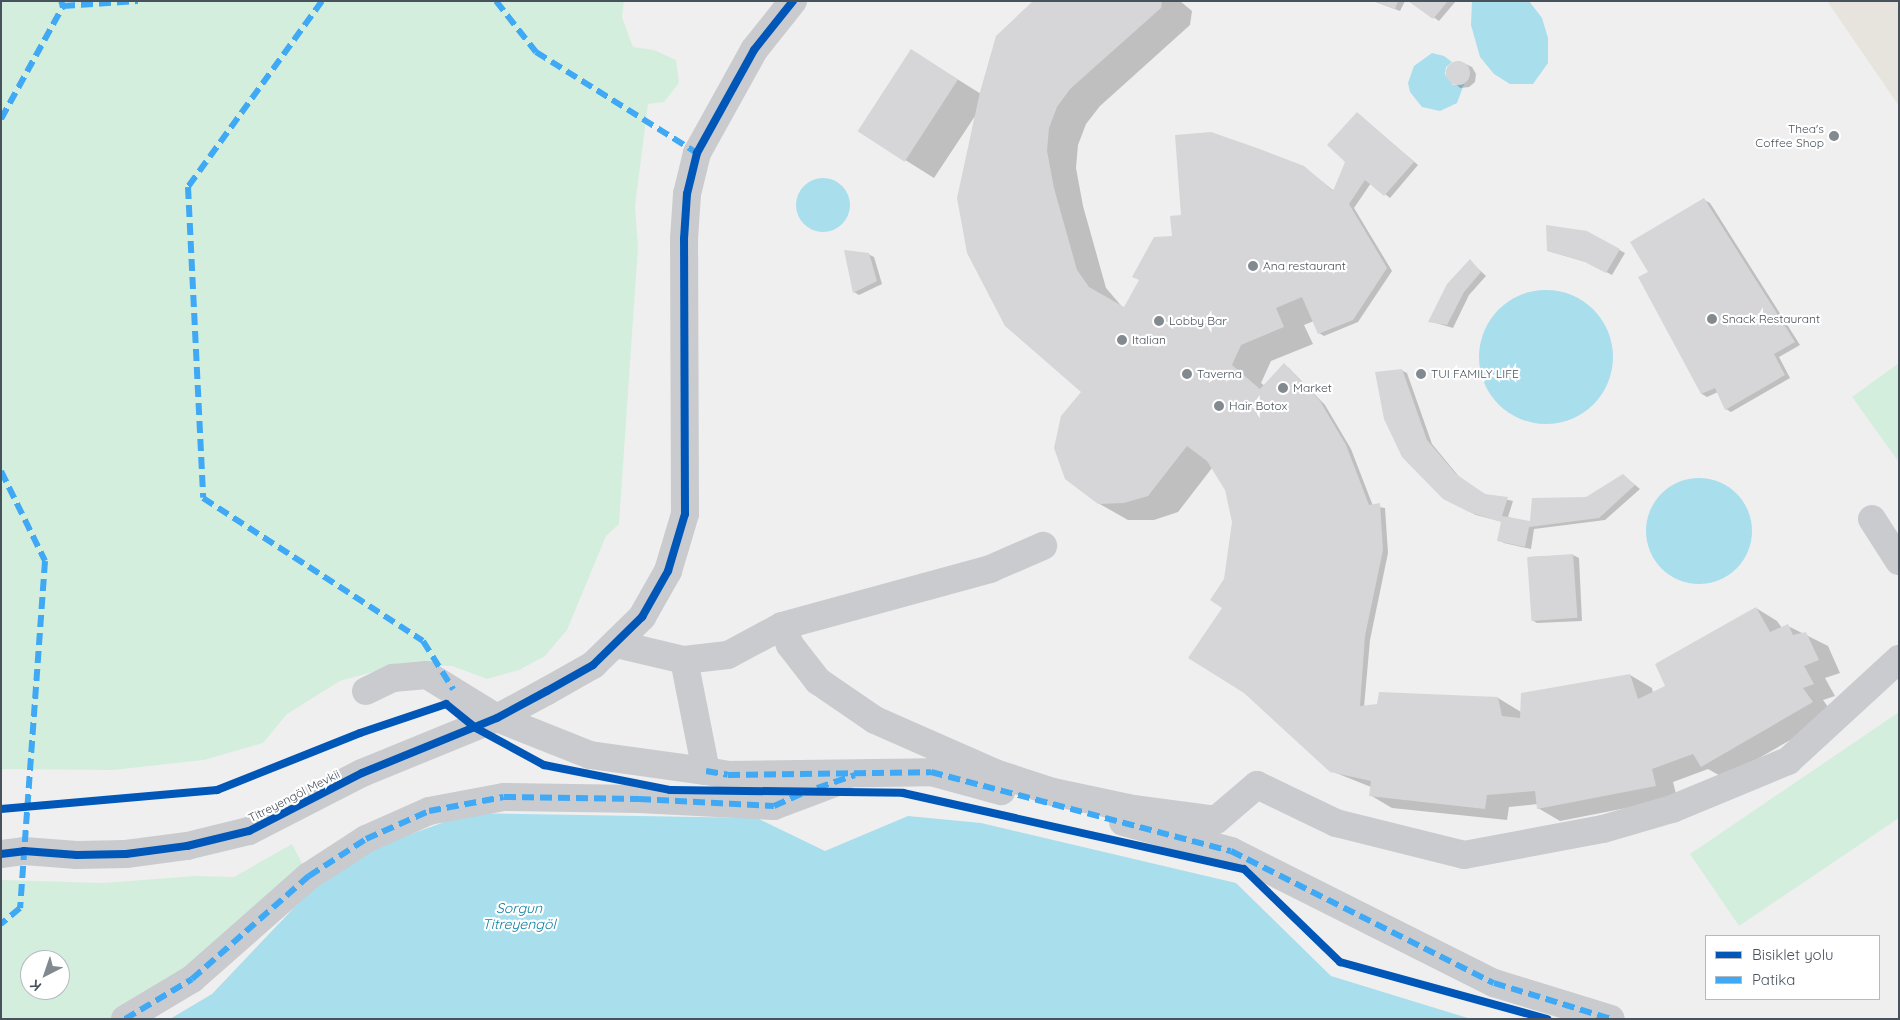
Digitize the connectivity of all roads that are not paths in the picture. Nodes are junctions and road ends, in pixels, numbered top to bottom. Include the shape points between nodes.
1 (794, 1) edge
2 (1872, 519) dead end
3 (1043, 546) dead end
4 (1899, 561) edge
5 (782, 626) junction
6 (618, 644) junction
7 (1899, 659) edge
8 (684, 660) junction
9 (366, 691) dead end
10 (496, 718) junction
11 (706, 771) junction
12 (862, 773) junction
13 (1, 854) edge
14 (125, 1019) edge
15 (1611, 1019) edge

1 - 6 street, Titreyengöl Mevkii via 754,50 697,153 688,194 684,239 685,514 668,571 642,617
2 - 4 street
3 - 5 street via 990,569
5 - 7 street via 790,645 818,681 875,720 995,773 1053,792 1133,809 1216,820 1257,785 1336,823 1464,855 1603,829 1672,809 1788,761
5 - 8 street via 728,655
6 - 8 street
6 - 10 street, Titreyengöl Mevkii via 593,665
8 - 11 street
9 - 10 street via 393,678 427,676
10 - 11 street via 590,755
10 - 13 street, Titreyengöl Mevkii via 362,773 249,831 187,846 126,854 24,851
11 - 12 street via 728,775
12 - 14 street via 774,806 640,799 504,797 429,811 366,839 309,876 192,979
12 - 15 street via 931,772 1231,851 1494,983

